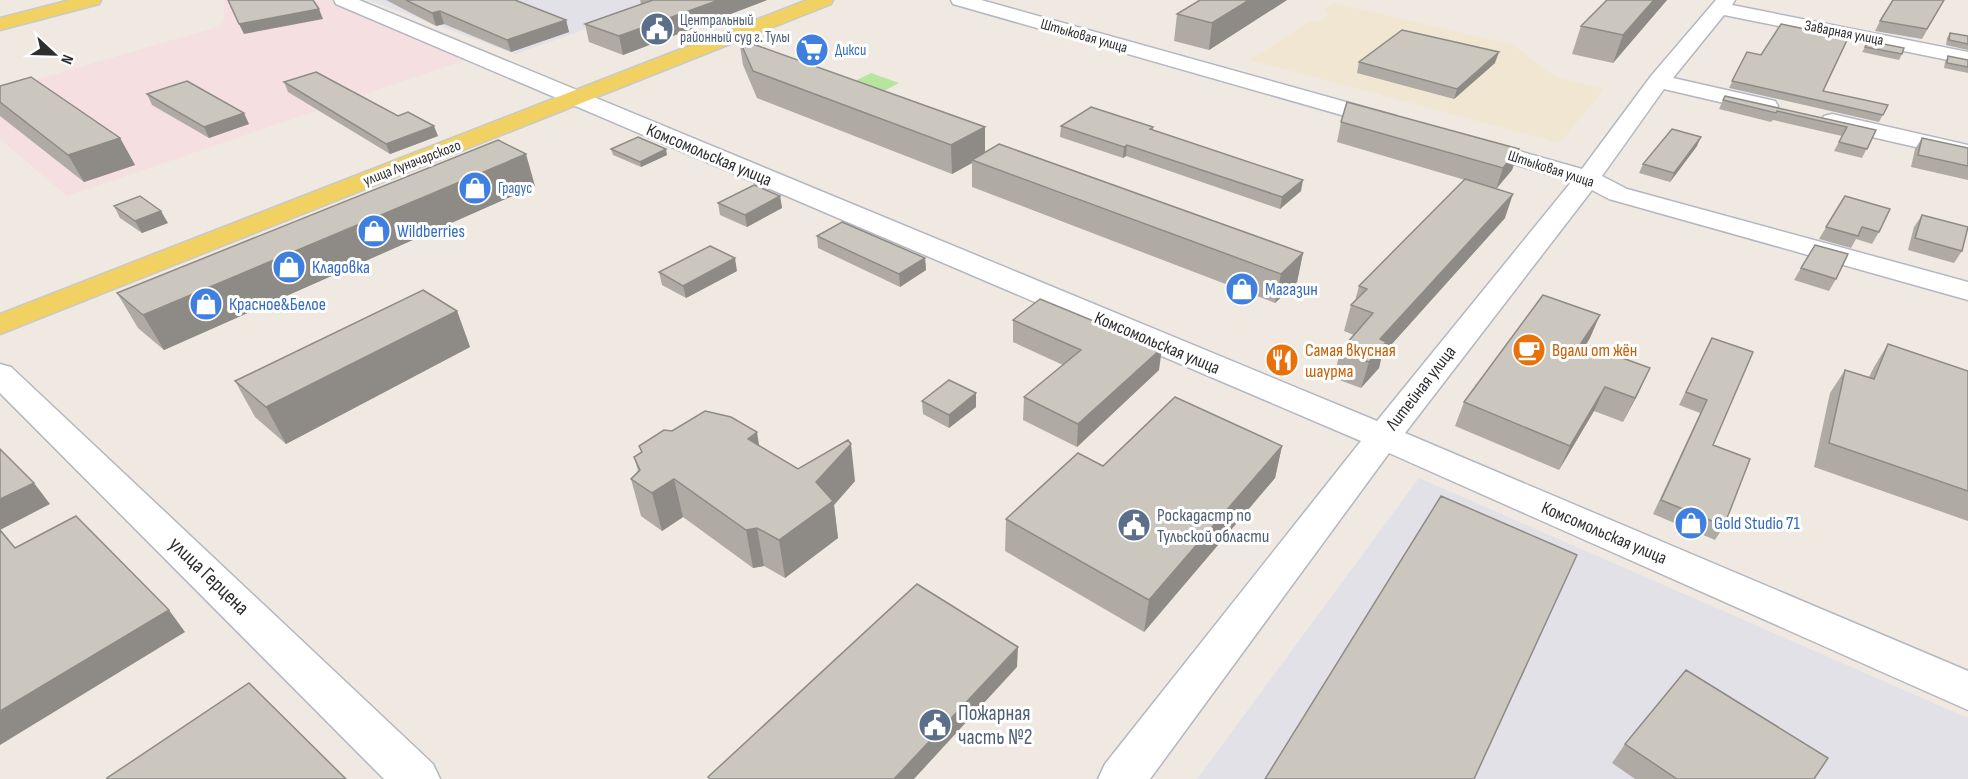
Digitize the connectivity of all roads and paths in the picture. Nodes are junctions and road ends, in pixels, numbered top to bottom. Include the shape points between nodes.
1 (92, 0) edge
2 (343, 0) edge
3 (824, 0) edge
4 (960, 0) edge
5 (1722, 4) edge
6 (0, 24) edge
7 (1968, 58) edge
8 (1659, 81) junction
9 (576, 99) junction
10 (1785, 110) edge
11 (1808, 115) edge
12 (1407, 127) edge
13 (1452, 139) edge
14 (1968, 152) edge
15 (1588, 178) junction
16 (1968, 291) edge
17 (0, 325) edge
18 (0, 375) edge
19 (1383, 437) junction
20 (1968, 691) edge
21 (416, 779) edge
22 (1122, 779) edge

1 - 6 main road
2 - 9 street, Комсомольская улица
3 - 9 main road, улица Луначарского
4 - 12 street, Штыковая улица
5 - 7 street, Заварная улица
5 - 8 street, Литейная улица
8 - 10 street
8 - 15 street, Литейная улица
9 - 17 main road, улица Луначарского
9 - 19 street, Комсомольская улица
11 - 14 street
13 - 15 street, Штыковая улица
15 - 16 street, Штыковая улица via 1618,194
15 - 19 street, Литейная улица
18 - 21 street, улица Герцена
19 - 20 street, Комсомольская улица
19 - 22 street, Литейная улица

